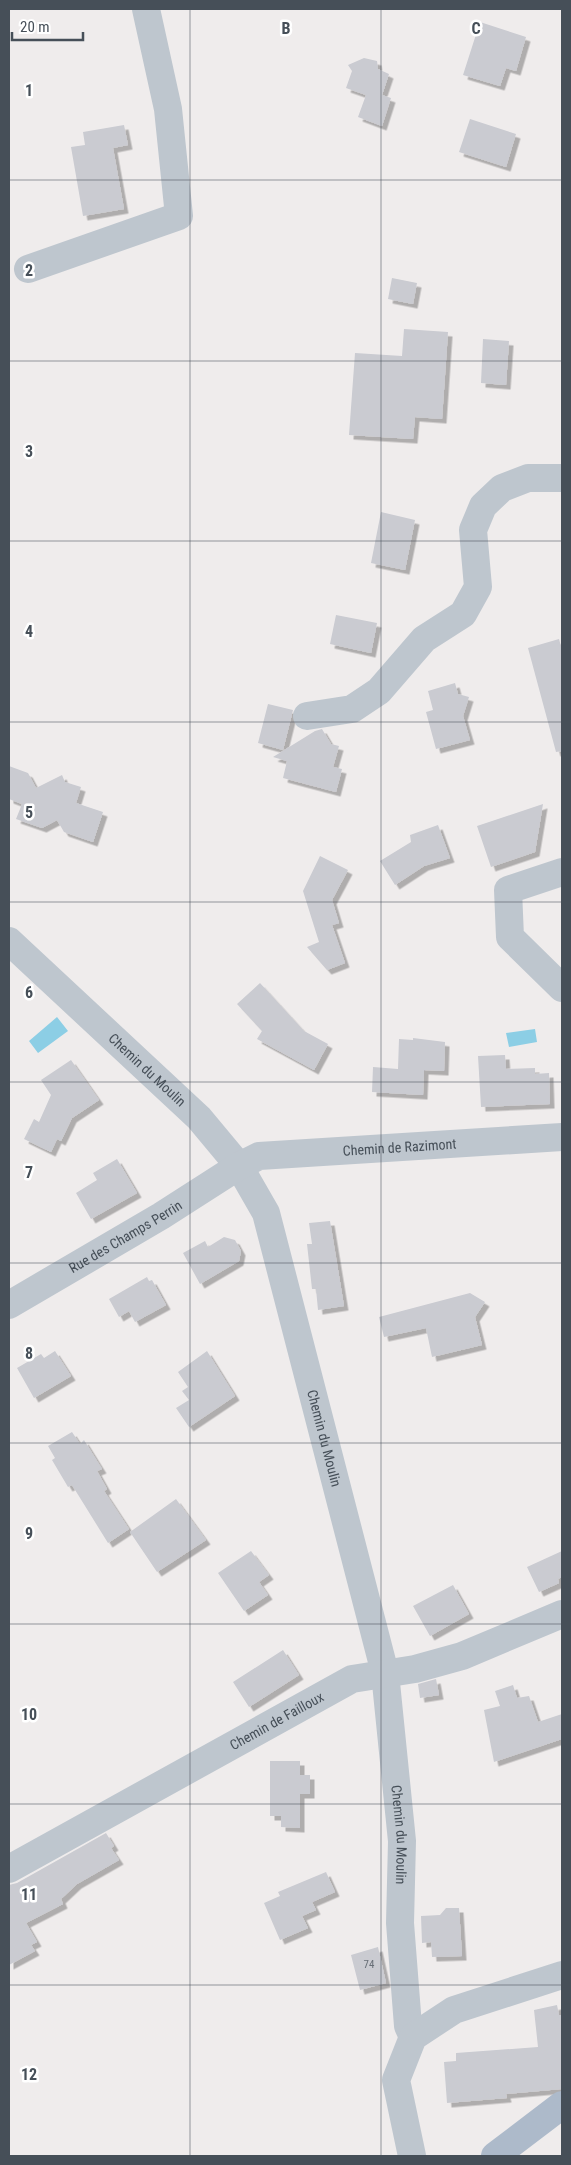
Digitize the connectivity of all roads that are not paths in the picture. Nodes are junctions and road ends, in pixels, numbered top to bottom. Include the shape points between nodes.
1 (146, 9) edge
2 (28, 269) dead end
3 (562, 478) edge
4 (308, 716) dead end
5 (562, 872) edge
6 (9, 940) edge
7 (562, 988) edge
8 (562, 1138) edge
9 (239, 1166) junction
10 (9, 1305) edge
11 (562, 1614) edge
12 (385, 1673) junction
13 (9, 1869) edge
14 (562, 1975) edge
15 (413, 2037) junction
16 (562, 2106) edge
17 (412, 2156) edge
18 (494, 2156) edge

1 - 2 street via 168,109 179,216
3 - 4 street via 528,478 502,488 484,506 473,530 478,587 463,614 424,639 379,691 352,708
5 - 7 street via 508,890 510,937
6 - 9 street, Chemin du Moulin via 199,1118
8 - 9 street, Chemin de Razimont via 259,1156
9 - 10 street, Rue des Champs Perrin
9 - 12 street, Chemin du Moulin via 266,1213
11 - 12 street, Chemin de Failloux via 462,1656 415,1670
12 - 13 street, Chemin de Failloux via 352,1679
12 - 15 street, Chemin du Moulin via 402,1841 400,1923 406,2007
14 - 15 street via 454,2010
15 - 17 street via 396,2080
16 - 18 main road

